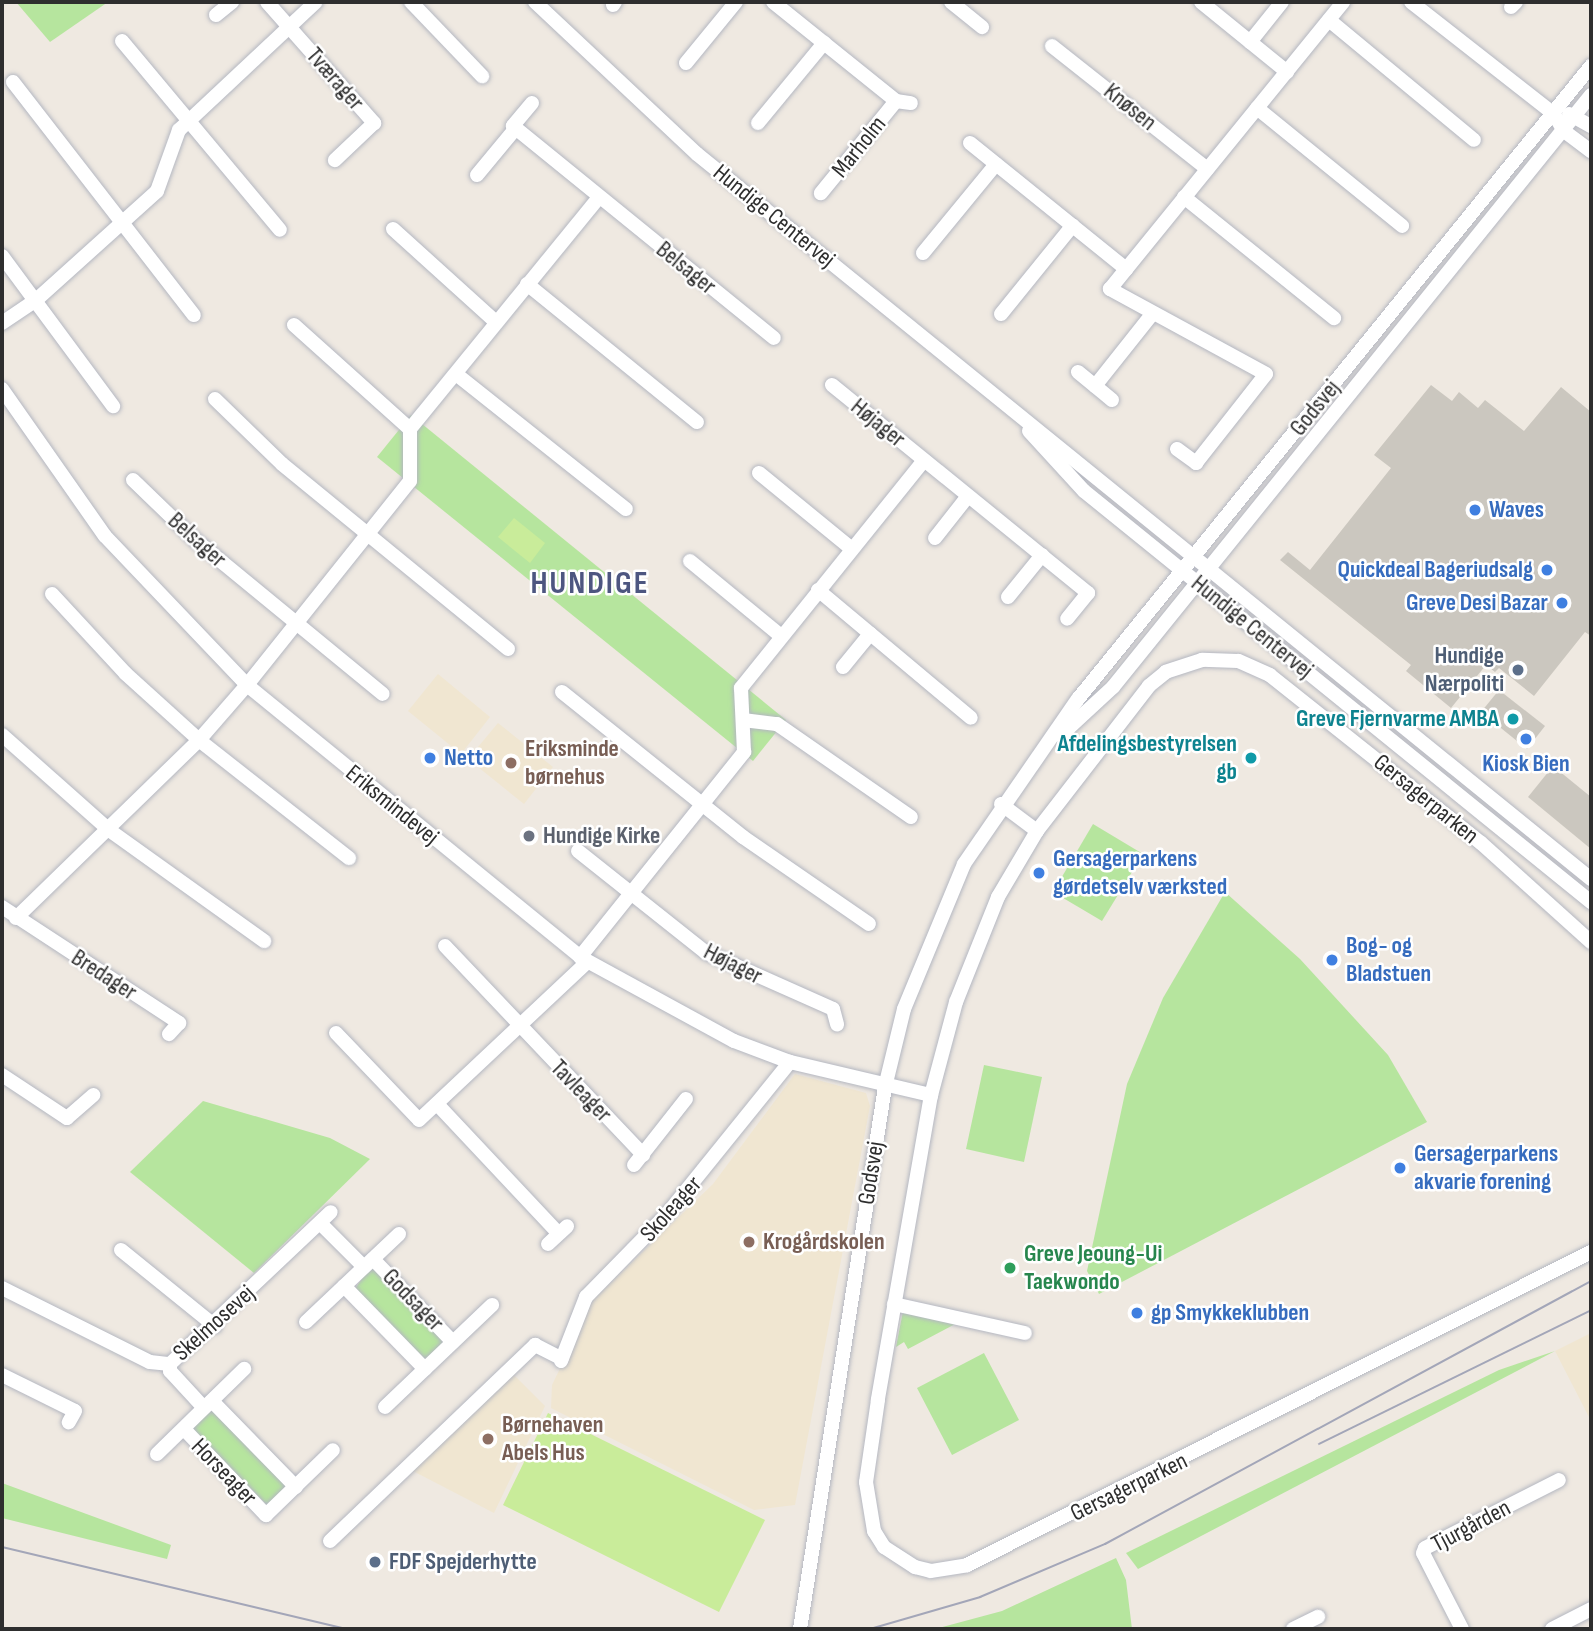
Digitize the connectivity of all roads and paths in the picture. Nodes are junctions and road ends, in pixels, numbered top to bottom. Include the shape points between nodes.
1 (232, 2) edge
2 (267, 2) edge
3 (316, 2) edge
4 (411, 2) edge
5 (535, 2) edge
6 (736, 2) edge
7 (773, 2) edge
8 (951, 2) edge
9 (1200, 2) edge
10 (1282, 2) edge
11 (1343, 2) edge
12 (1411, 2) edge
13 (791, 7) edge
14 (216, 15) dead end
15 (1329, 20) junction
16 (289, 27) junction
17 (982, 27) dead end
18 (122, 41) dead end
19 (1250, 41) junction
20 (824, 43) junction
21 (1052, 46) dead end
22 (686, 63) dead end
23 (1591, 66) edge
24 (1287, 72) junction
25 (482, 76) dead end
26 (13, 82) dead end
27 (1591, 95) edge
28 (896, 101) junction
29 (532, 103) dead end
30 (911, 103) dead end
31 (1257, 108) junction
32 (1554, 114) junction
33 (1577, 114) junction
34 (187, 122) junction
35 (758, 123) dead end
36 (1591, 126) edge
37 (516, 128) junction
38 (1564, 131) junction
39 (1474, 140) dead end
40 (970, 143) dead end
41 (1591, 151) edge
42 (335, 160) dead end
43 (996, 164) junction
44 (1207, 169) junction
45 (477, 175) dead end
46 (821, 192) dead end
47 (599, 197) junction
48 (1184, 197) junction
49 (118, 224) junction
50 (1073, 225) junction
51 (1402, 226) dead end
52 (393, 229) dead end
53 (279, 230) dead end
54 (923, 253) dead end
55 (2, 256) edge
56 (1126, 269) junction
57 (527, 284) junction
58 (35, 301) junction
59 (1153, 313) junction
60 (1001, 314) dead end
61 (194, 315) dead end
62 (1334, 318) dead end
63 (496, 322) junction
64 (2, 323) edge
65 (294, 325) dead end
66 (774, 338) dead end
67 (1078, 372) dead end
68 (456, 374) junction
69 (832, 385) dead end
70 (1095, 386) junction
71 (2, 389) edge
72 (215, 400) dead end
73 (1112, 400) dead end
74 (113, 406) dead end
75 (1022, 421) junction
76 (697, 422) dead end
77 (410, 429) junction
78 (1177, 449) dead end
79 (924, 460) junction
80 (759, 473) dead end
81 (134, 480) dead end
82 (968, 496) junction
83 (626, 509) dead end
84 (368, 533) junction
85 (935, 538) dead end
86 (852, 549) junction
87 (1042, 555) junction
88 (1194, 556) junction
89 (690, 561) dead end
90 (1210, 568) junction
91 (1183, 571) junction
92 (1198, 583) junction
93 (818, 590) junction
94 (52, 594) dead end
95 (1008, 597) dead end
96 (1067, 619) dead end
97 (295, 624) junction
98 (870, 634) junction
99 (781, 636) junction
100 (508, 649) dead end
101 (843, 667) dead end
102 (247, 685) junction
103 (562, 692) dead end
104 (383, 694) dead end
105 (971, 718) dead end
106 (743, 720) junction
107 (2, 735) edge
108 (199, 740) junction
109 (1042, 752) junction
110 (1001, 804) junction
111 (702, 806) junction
112 (911, 817) dead end
113 (109, 830) junction
114 (1037, 831) junction
115 (578, 851) dead end
116 (349, 858) dead end
117 (1591, 879) edge
118 (631, 894) junction
119 (1591, 902) edge
120 (2, 907) edge
121 (16, 918) junction
122 (869, 924) dead end
123 (264, 941) dead end
124 (1591, 942) edge
125 (445, 946) dead end
126 (584, 959) junction
127 (838, 1024) dead end
128 (520, 1026) junction
129 (336, 1032) dead end
130 (169, 1034) dead end
131 (790, 1062) junction
132 (2, 1074) edge
133 (885, 1087) junction
134 (93, 1095) dead end
135 (931, 1095) junction
136 (686, 1099) dead end
137 (437, 1104) junction
138 (331, 1212) dead end
139 (320, 1223) junction
140 (399, 1234) dead end
141 (558, 1234) dead end
142 (121, 1250) dead end
143 (1591, 1252) edge
144 (368, 1263) junction
145 (344, 1286) junction
146 (2, 1288) edge
147 (894, 1304) junction
148 (492, 1305) dead end
149 (306, 1322) dead end
150 (215, 1326) junction
151 (1025, 1333) dead end
152 (453, 1342) junction
153 (170, 1364) junction
154 (425, 1368) junction
155 (244, 1369) dead end
156 (2, 1374) edge
157 (208, 1404) junction
158 (385, 1407) dead end
159 (69, 1422) dead end
160 (184, 1429) junction
161 (333, 1450) dead end
162 (157, 1454) dead end
163 (1559, 1480) dead end
164 (296, 1487) junction
165 (330, 1541) dead end
166 (1591, 1609) edge
167 (1318, 1617) dead end
168 (800, 1629) edge
169 (1293, 1629) edge
170 (1462, 1629) edge
171 (1552, 1629) edge

1 - 14 street
2 - 16 street, Tværager
3 - 16 street, Tværager
4 - 25 street
5 - 75 street, Hundige Centervej via 697,154
6 - 22 street
7 - 13 street, Marholm
8 - 17 street
9 - 19 street
10 - 19 street
11 - 15 street
12 - 32 street
13 - 20 street, Marholm
15 - 24 street
15 - 39 street
16 - 34 street, Tværager
16 - 42 street, Tværager via 374,123
18 - 34 street
19 - 24 street
20 - 28 street, Marholm
20 - 35 street
21 - 44 street, Knøsen
23 - 32 street, Godsvej
24 - 31 street
26 - 49 street
27 - 33 street, Godsvej
28 - 30 street, Marholm
28 - 46 street, Marholm
29 - 37 street
31 - 44 street
31 - 51 street
32 - 33 street
32 - 38 street
32 - 88 street, Godsvej
33 - 36 street
33 - 38 street, Godsvej
34 - 49 street, Tværager via 176,136 157,191
34 - 53 street
37 - 45 street
37 - 47 street, Belsager
38 - 41 street
38 - 90 street, Godsvej
40 - 43 street
43 - 50 street
43 - 54 street
44 - 48 street
47 - 57 street
47 - 66 street, Belsager
48 - 56 street
48 - 62 street
49 - 58 street, Tværager
49 - 61 street
50 - 56 street
50 - 60 street
52 - 63 street
55 - 58 street
56 - 59 street via 1110,289
57 - 63 street
57 - 76 street
58 - 64 street, Tværager
58 - 74 street
59 - 70 street
59 - 78 street via 1272,372 1196,463
63 - 68 street
65 - 77 street
67 - 70 street
68 - 77 street
68 - 83 street
69 - 79 street, Højager
70 - 73 street
71 - 102 street, Eriksmindevej via 105,536
72 - 84 street via 282,464
75 - 88 street, Hundige Centervej
75 - 91 street, Hundige Centervej via 1044,453 1084,491
77 - 84 street via 410,481
79 - 82 street, Højager
79 - 86 street, Højager
80 - 86 street
81 - 97 street, Belsager
82 - 85 street
82 - 87 street, Højager
84 - 97 street
84 - 100 street
86 - 93 street, Højager
87 - 95 street
87 - 96 street, Højager via 1088,593
88 - 90 street, Hundige Centervej
88 - 91 street, Godsvej
89 - 99 street
90 - 92 street, Godsvej
90 - 117 street, Hundige Centervej
91 - 92 street, Hundige Centervej
91 - 109 street, Godsvej
92 - 109 street, Godsvej via 1113,687
92 - 119 street, Hundige Centervej
93 - 98 street
93 - 99 street, Højager
94 - 108 street via 126,674
97 - 102 street
97 - 104 street, Belsager
98 - 101 street
98 - 105 street
99 - 106 street, Højager via 741,688
102 - 108 street
102 - 126 street, Eriksmindevej
103 - 111 street
106 - 111 street, Højager via 746,749
106 - 112 street via 777,724
107 - 113 street
108 - 113 street
108 - 116 street
109 - 110 street, Godsvej
110 - 114 street
110 - 133 street, Godsvej via 934,927 904,1009
111 - 118 street, Højager
111 - 122 street
113 - 121 street
113 - 123 street
114 - 124 street, Gersagerparken via 1149,686 1184,664 1238,661 1270,675 1398,776
114 - 135 street, Gersagerparken via 972,955
115 - 118 street, Højager
118 - 126 street, Højager
118 - 127 street, Højager via 705,952 833,1009
120 - 121 street, Bredager
121 - 130 street, Bredager via 179,1023
125 - 128 street, Tavleager
126 - 128 street
126 - 131 street, Eriksmindevej via 691,1021
128 - 136 street, Tavleager via 639,1160
128 - 137 street
129 - 137 street via 419,1120
131 - 133 street, Eriksmindevej
131 - 165 street, Skoleager via 668,1213 586,1297 561,1360 535,1345
132 - 134 street via 67,1118
133 - 135 street
133 - 168 street, Godsvej
135 - 147 street, Gersagerparken
137 - 141 street
138 - 139 street, Skelmosevej
139 - 144 street, Godsager
139 - 150 street, Skelmosevej
140 - 144 street, Godsager
142 - 150 street
143 - 147 street, Gersagerparken via 1112,1496 967,1565 931,1571 884,1548 867,1509 866,1482
144 - 145 street, Godsager
144 - 152 street, Godsager
145 - 149 street, Godsager
145 - 154 street, Godsager
146 - 153 street, Skelmosevej via 150,1362
147 - 151 street
148 - 152 street, Godsager
150 - 153 street, Skelmosevej
152 - 154 street, Godsager
153 - 157 street, Horseager via 170,1371
154 - 158 street, Godsager
155 - 157 street, Horseager
156 - 159 street via 75,1411
157 - 160 street, Horseager
157 - 164 street, Horseager
160 - 162 street, Horseager
160 - 164 street, Horseager via 266,1515
161 - 164 street, Horseager
163 - 170 street, Tjurgården via 1426,1548 1423,1553
166 - 171 street
167 - 169 street

